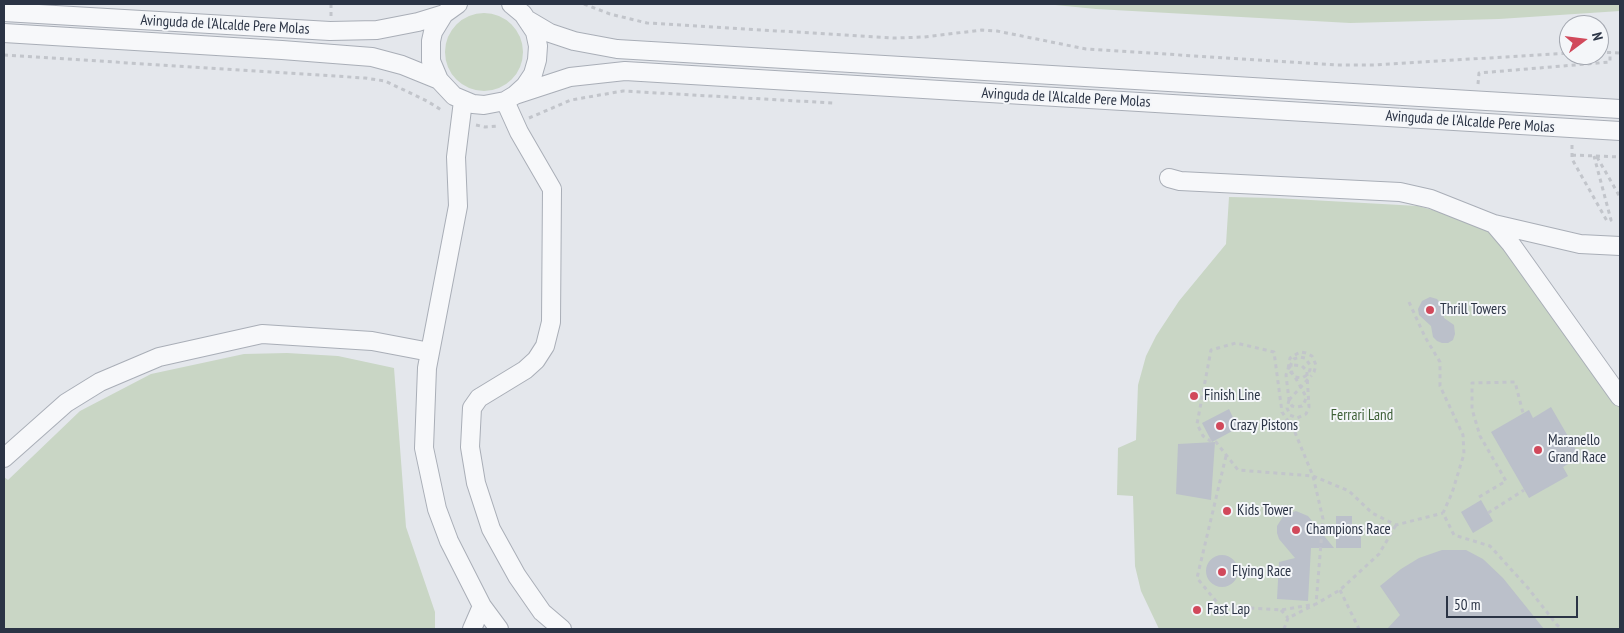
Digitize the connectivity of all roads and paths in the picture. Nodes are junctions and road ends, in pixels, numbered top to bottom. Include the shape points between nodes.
1 (511, 4) edge
2 (584, 4) edge
3 (451, 9) edge
4 (4, 12) edge
5 (528, 20) junction
6 (4, 33) edge
7 (1610, 52) joint
8 (1620, 53) edge
9 (1559, 54) edge
10 (4, 55) edge
11 (1493, 72) dead end
12 (439, 80) junction
13 (510, 98) junction
14 (463, 101) junction
15 (840, 103) dead end
16 (1620, 109) edge
17 (460, 122) junction
18 (515, 123) junction
19 (1620, 132) edge
20 (1595, 156) junction
21 (1620, 157) edge
22 (1170, 178) dead end
23 (1620, 197) edge
24 (1494, 224) junction
25 (1620, 246) edge
26 (1409, 302) dead end
27 (430, 352) junction
28 (1289, 368) junction
29 (1309, 375) junction
30 (1295, 377) junction
31 (1620, 397) edge
32 (1289, 400) junction
33 (1523, 413) dead end
34 (1226, 455) junction
35 (4, 458) edge
36 (1313, 476) junction
37 (1524, 490) dead end
38 (1478, 497) dead end
39 (1488, 512) dead end
40 (1444, 513) junction
41 (1396, 525) junction
42 (1340, 590) junction
43 (1316, 604) junction
44 (482, 606) junction
45 (1281, 610) junction
46 (1288, 618) junction
47 (472, 629) edge
48 (499, 629) edge
49 (562, 629) edge
50 (1284, 629) edge
51 (1359, 629) edge
52 (1562, 629) edge

1 - 5 street
2 - 9 path via 647,23 894,38 997,30 1086,49 1337,65
3 - 4 street, Avinguda de l'Alcalde Pere Molas via 418,22 377,30
3 - 12 street via 433,32 431,41 431,62
5 - 13 street via 535,32 537,60 525,86
5 - 16 street, Avinguda de l'Alcalde Pere Molas via 550,33 574,41 617,49
6 - 12 street, Avinguda de l'Alcalde Pere Molas via 372,57
7 - 8 path
7 - 11 path via 1610,62
10 - 17 path via 366,78 385,81 427,101
12 - 14 street
13 - 14 street, Avinguda de l'Alcalde Pere Molas via 484,105
13 - 18 street
13 - 19 street, Avinguda de l'Alcalde Pere Molas via 570,77 625,71
14 - 17 street
15 - 18 path via 623,91 571,100
17 - 18 path via 485,127
17 - 27 street via 456,156 458,206
18 - 49 street via 552,190 551,322 545,346 536,360 479,398 472,408 470,448 476,483 491,528 517,576 542,612
20 - 20 path via 1611,220 1607,222 1572,157
20 - 21 path
20 - 23 path
22 - 24 street via 1400,192
24 - 25 street via 1580,244
24 - 31 street
26 - 40 path via 1440,362 1440,386 1463,435 1464,454
27 - 35 street via 372,341 262,334 159,357 100,382 66,403
27 - 44 street via 424,448 437,509 449,541
28 - 29 path via 1302,366
28 - 29 path via 1289,360 1293,356 1306,353 1315,362 1315,368
28 - 30 path
28 - 32 path via 1286,374
29 - 30 path
29 - 32 path, bridge
29 - 32 path via 1306,414 1297,418 1290,415 1287,408
30 - 32 path via 1305,401 1296,407
33 - 38 path via 1515,382 1472,383 1472,408 1480,436 1506,480
34 - 36 path via 1238,470
34 - 36 path via 1216,442 1203,436 1197,424 1211,350 1236,343 1274,352 1282,412 1294,430
34 - 45 path via 1197,578 1220,606
36 - 41 path via 1348,491 1372,513
36 - 43 path via 1323,520
37 - 39 path
40 - 41 path
40 - 52 path via 1454,535 1490,546
41 - 42 path via 1379,554
42 - 43 path
42 - 51 path
43 - 45 path
43 - 46 path
44 - 47 street
44 - 48 street
45 - 46 path
46 - 50 path

